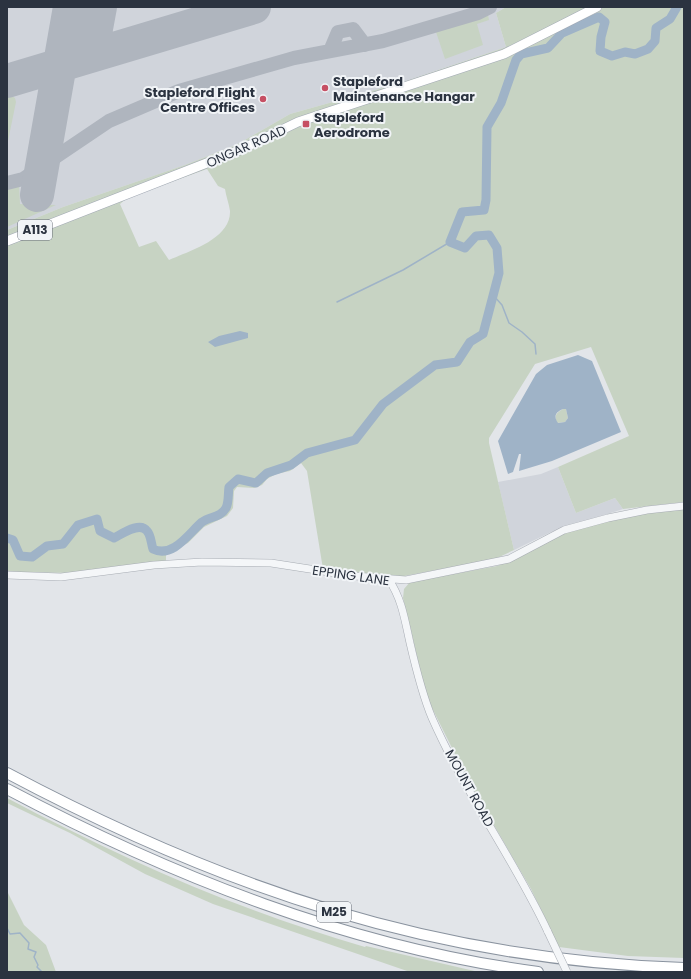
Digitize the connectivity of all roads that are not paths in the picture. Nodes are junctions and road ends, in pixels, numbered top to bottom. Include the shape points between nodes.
1 (597, 7) edge
2 (7, 241) edge
3 (684, 506) edge
4 (7, 575) edge
5 (389, 580) junction
6 (406, 580) junction
7 (398, 595) junction
8 (7, 773) edge
9 (7, 789) edge
10 (684, 968) edge
11 (538, 972) edge
12 (567, 972) edge

1 - 2 main road, ONGAR ROAD / A113 via 504,54 298,122 240,150
3 - 6 street, EPPING LANE via 608,518 564,530 509,559
4 - 5 street, EPPING LANE via 61,577 178,563 271,563
5 - 6 street, EPPING LANE
5 - 7 street, MOUNT ROAD
6 - 7 street
7 - 12 street, MOUNT ROAD, bridge via 420,687 432,718 469,789 522,878
8 - 10 highway, M25 via 99,820 200,865 350,917 436,938 523,954
9 - 11 highway, M25 via 145,857 209,884 287,912 412,948 473,962

